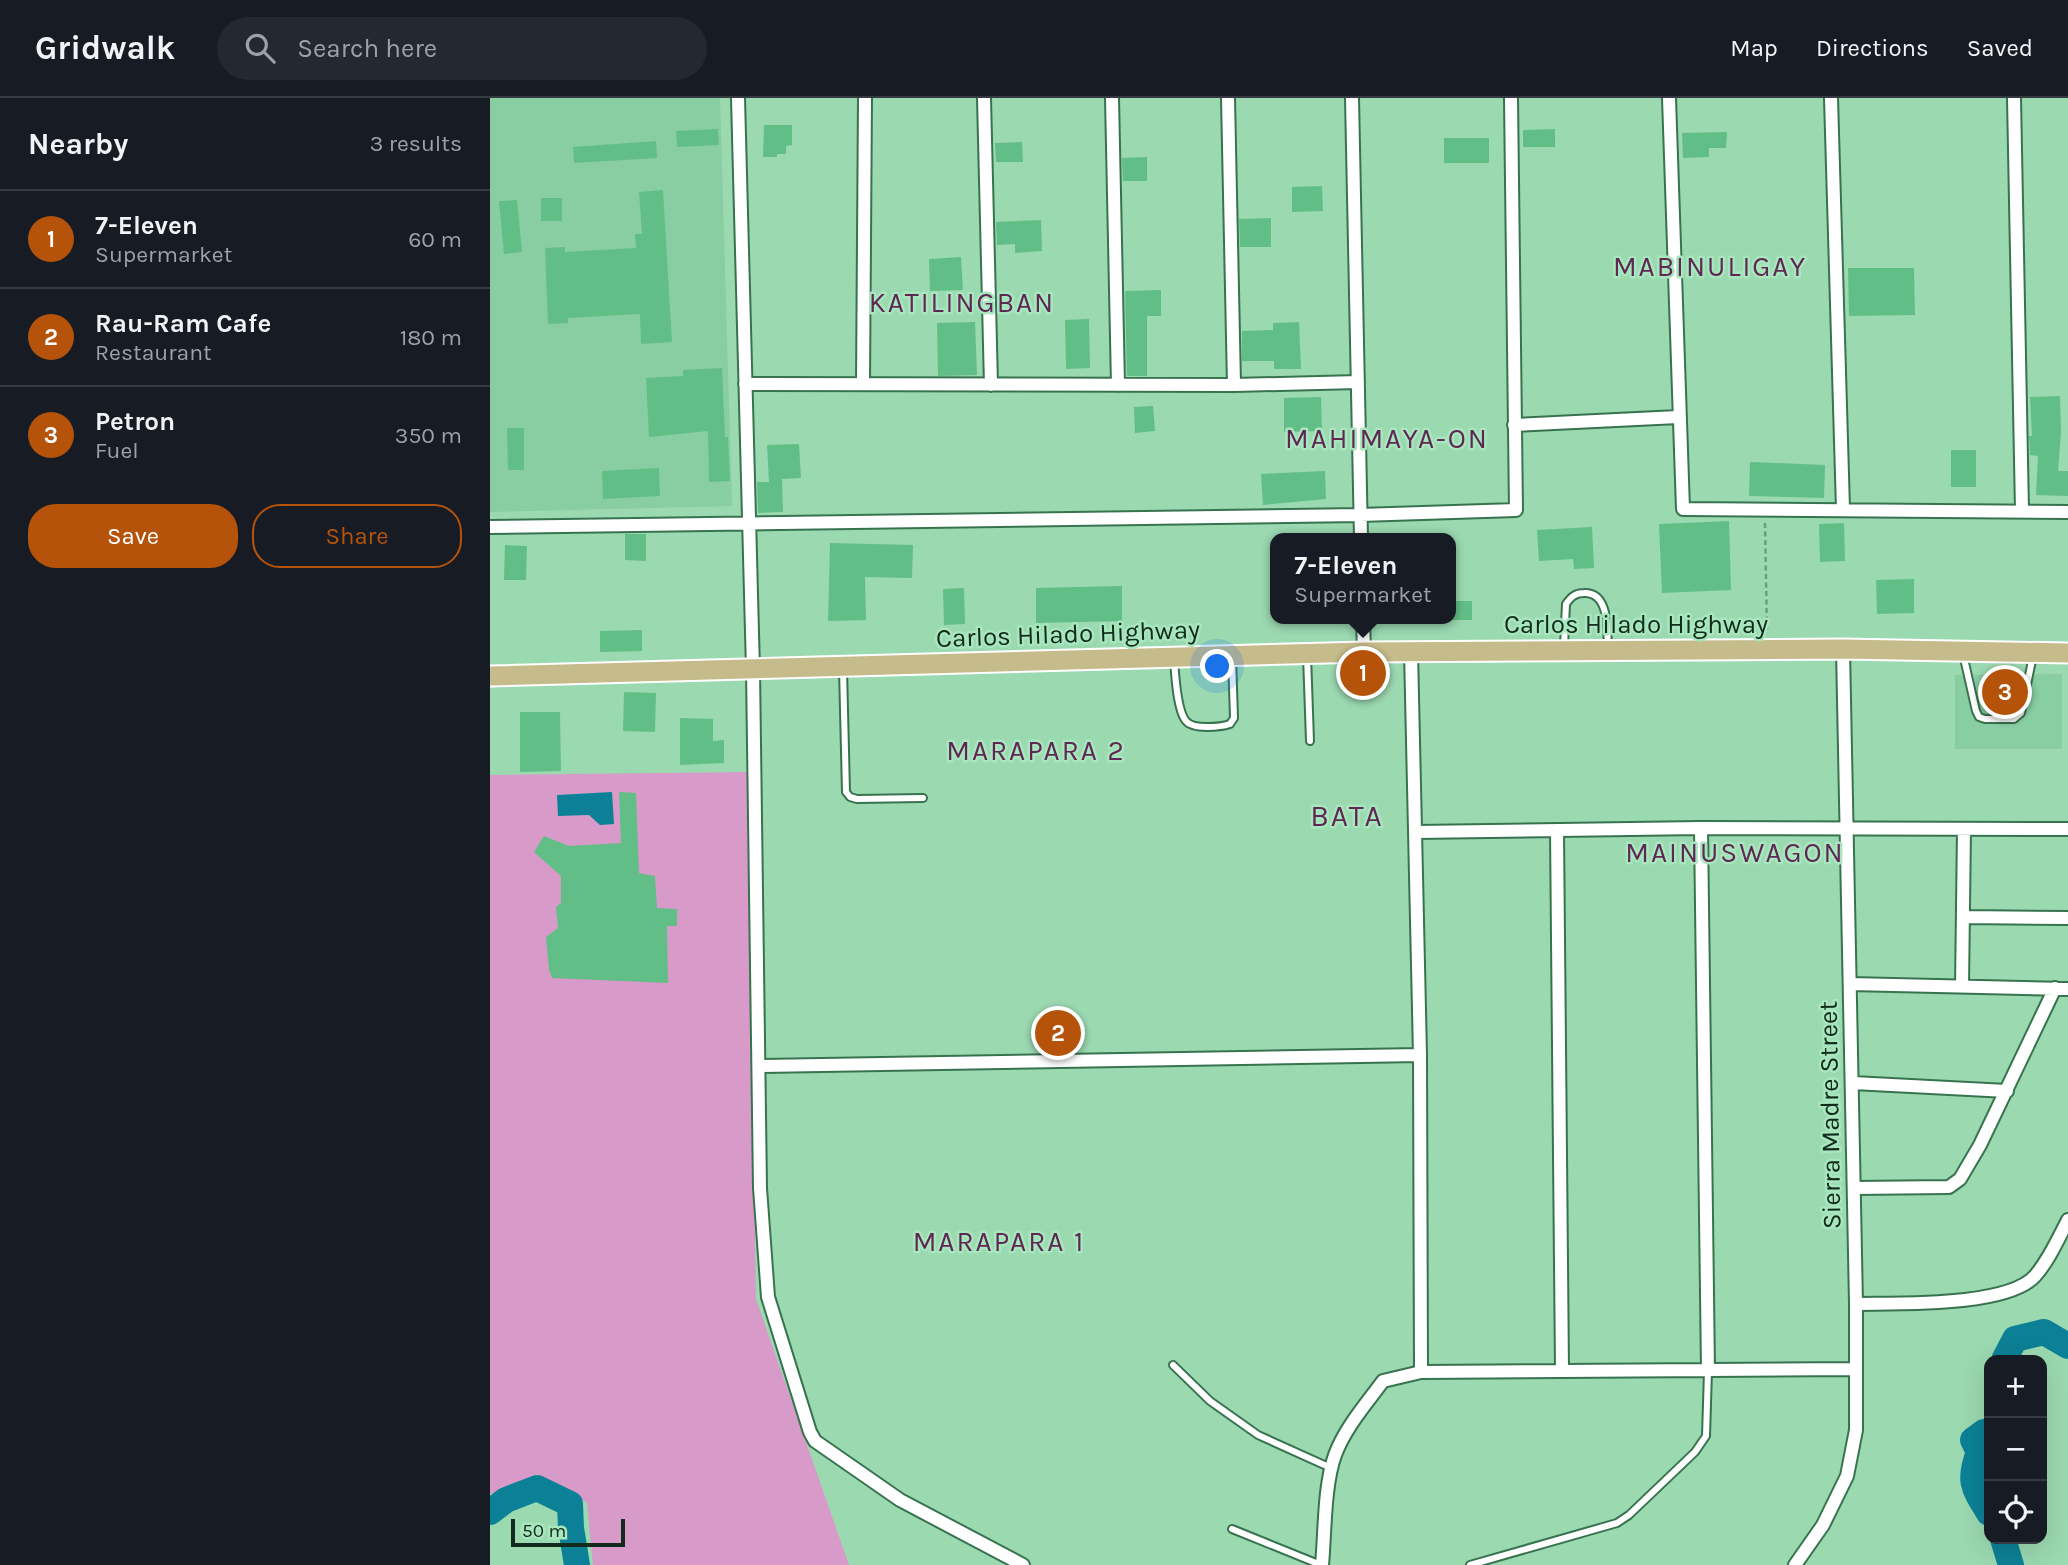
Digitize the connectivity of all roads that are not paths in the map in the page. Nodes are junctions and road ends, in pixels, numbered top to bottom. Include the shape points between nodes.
1 (738, 98) edge
2 (865, 98) edge
3 (984, 98) edge
4 (1112, 98) edge
5 (1228, 98) edge
6 (1352, 98) edge
7 (1511, 98) edge
8 (1669, 98) edge
9 (1831, 98) edge
10 (2014, 98) edge
11 (1358, 382) junction
12 (745, 384) junction
13 (863, 384) junction
14 (991, 385) junction
15 (1118, 385) junction
16 (1234, 385) junction
17 (1678, 416) junction
18 (1514, 425) junction
19 (1843, 509) junction
20 (2022, 511) junction
21 (2068, 512) edge
22 (1360, 515) junction
23 (748, 523) junction
24 (490, 527) edge
25 (1361, 533) edge
26 (1363, 624) edge
27 (1843, 649) junction
28 (1563, 650) junction
29 (1608, 650) junction
30 (1412, 651) junction
31 (1363, 652) junction
32 (1962, 652) junction
33 (1307, 653) junction
34 (2034, 653) junction
35 (2068, 653) edge
36 (1232, 656) junction
37 (1174, 657) junction
38 (842, 668) junction
39 (753, 670) junction
40 (490, 676) edge
41 (1310, 741) dead end
42 (923, 798) dead end
43 (1701, 828) junction
44 (1964, 829) junction
45 (2068, 829) edge
46 (1557, 830) junction
47 (1847, 830) junction
48 (1416, 832) junction
49 (1963, 917) junction
50 (2068, 918) edge
51 (1850, 984) junction
52 (1962, 986) junction
53 (2061, 988) edge
54 (1066, 1017) dead end
55 (1420, 1055) junction
56 (1066, 1060) junction
57 (759, 1066) junction
58 (1853, 1083) junction
59 (2007, 1091) junction
60 (1854, 1188) junction
61 (2068, 1220) edge
62 (1856, 1304) junction
63 (1173, 1365) dead end
64 (1855, 1369) junction
65 (1562, 1371) junction
66 (1708, 1371) junction
67 (1422, 1373) junction
68 (1332, 1468) junction
69 (1232, 1529) dead end
70 (1023, 1565) edge
71 (1322, 1565) edge
72 (1470, 1565) edge
73 (1795, 1565) edge

1 - 12 street
2 - 13 street
3 - 14 street
4 - 15 street
5 - 16 street
6 - 11 street
7 - 18 street
8 - 17 street
9 - 19 street
10 - 20 street
11 - 16 street
11 - 22 street
12 - 13 street
12 - 23 street
13 - 14 street
14 - 15 street
15 - 16 street
17 - 18 street
17 - 19 street via 1683,509
18 - 22 street via 1516,510
19 - 20 street
20 - 21 street
22 - 23 street
22 - 25 street
23 - 24 street
23 - 39 street
26 - 31 street
27 - 29 main road, Carlos Hilado Highway
27 - 32 main road, Carlos Hilado Highway
27 - 47 street, Sierra Madre Street
28 - 29 main road, Carlos Hilado Highway
28 - 29 lane via 1566,604 1584,593 1598,598 1602,606
28 - 30 main road, Carlos Hilado Highway
30 - 31 main road, Carlos Hilado Highway
30 - 48 street
31 - 33 main road, Carlos Hilado Highway
32 - 34 main road, Carlos Hilado Highway
32 - 34 lane via 1976,711 1984,719 2014,719 2021,713
33 - 36 main road, Carlos Hilado Highway
33 - 41 lane
34 - 35 main road, Carlos Hilado Highway
36 - 37 main road, Carlos Hilado Highway
36 - 37 lane via 1234,718 1223,726 1192,725 1184,719
37 - 38 main road, Carlos Hilado Highway
38 - 39 main road, Carlos Hilado Highway
38 - 42 lane via 846,792 856,799
39 - 40 main road, Carlos Hilado Highway
39 - 57 street
43 - 46 street
43 - 47 street
43 - 66 street
44 - 45 street
44 - 47 street
44 - 49 street
46 - 48 street
46 - 65 street
47 - 51 street, Sierra Madre Street
48 - 55 street
49 - 50 street
49 - 52 street
51 - 52 street
51 - 58 street, Sierra Madre Street
52 - 53 street
53 - 59 street
54 - 56 lane
55 - 56 street
55 - 67 street
56 - 57 street
57 - 70 street via 760,1188 768,1297 810,1432 820,1445 900,1500
58 - 59 street
58 - 60 street, Sierra Madre Street
59 - 60 street via 1960,1179 1949,1187
60 - 62 street, Sierra Madre Street
61 - 62 street via 2034,1278 2009,1291 1972,1300
62 - 64 street, Sierra Madre Street
63 - 68 lane via 1210,1401 1258,1435
64 - 66 street
64 - 73 street, Sierra Madre Street via 1856,1430 1847,1476 1823,1525
65 - 66 street
65 - 67 street
66 - 72 lane via 1706,1436 1629,1516
67 - 68 street via 1382,1381 1351,1426
68 - 71 street
69 - 71 lane

